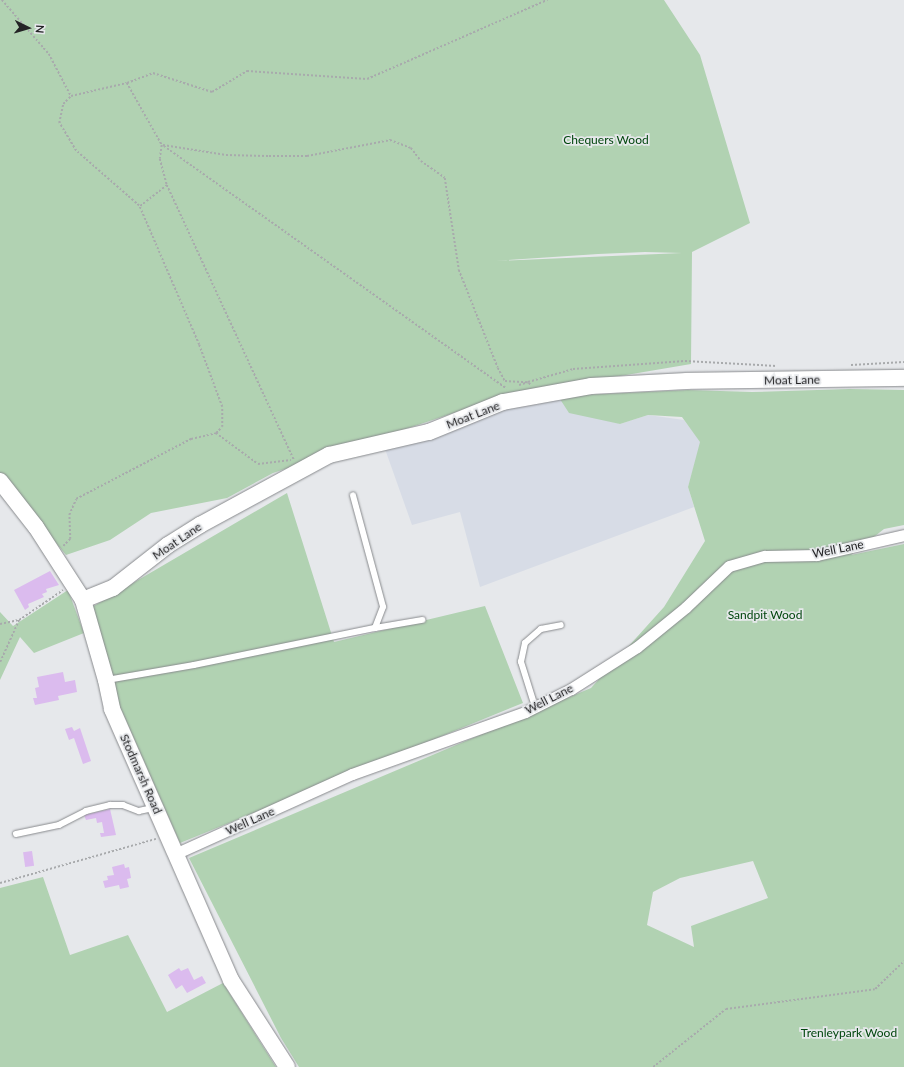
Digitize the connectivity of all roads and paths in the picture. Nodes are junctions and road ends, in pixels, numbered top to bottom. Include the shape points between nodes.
1 (2, 0) edge
2 (547, 0) edge
3 (127, 84) junction
4 (71, 96) junction
5 (162, 145) junction
6 (167, 185) junction
7 (139, 206) junction
8 (904, 378) edge
9 (507, 389) junction
10 (500, 392) dead end
11 (216, 433) junction
12 (300, 457) dead end
13 (293, 460) junction
14 (0, 481) edge
15 (353, 496) dead end
16 (904, 535) edge
17 (54, 555) junction
18 (72, 583) junction
19 (83, 600) junction
20 (19, 620) junction
21 (422, 620) dead end
22 (0, 624) edge
23 (561, 625) dead end
24 (375, 628) junction
25 (0, 662) edge
26 (106, 680) junction
27 (535, 707) junction
28 (156, 808) junction
29 (16, 834) dead end
30 (168, 835) junction
31 (177, 853) junction
32 (0, 883) edge
33 (904, 961) edge
34 (287, 1067) edge
35 (653, 1067) edge

1 - 4 path via 49,54
2 - 3 path via 367,79 248,71 212,92 153,73
3 - 4 path
3 - 5 path
4 - 7 path via 63,104 59,123 76,151
5 - 6 path via 160,158
5 - 9 path
5 - 9 path via 226,155 269,156 307,156 390,140 411,148 421,161 445,178 459,270 498,368 505,381 528,382
6 - 7 path
6 - 13 path
7 - 11 path via 199,345 222,407 222,427
8 - 19 street, Moat Lane via 591,386 503,402 429,432 329,456 200,525 168,545 113,588
9 - 10 path
11 - 13 path via 258,464
11 - 17 path via 191,439 76,498 68,515 70,539
12 - 13 path
14 - 17 street, Stodmarsh Road
15 - 24 lane via 382,607
16 - 27 street, Well Lane via 818,555 765,556 729,566 686,607 637,647 571,689
17 - 18 street, Stodmarsh Road
18 - 19 street, Stodmarsh Road
18 - 20 path
19 - 26 street, Stodmarsh Road
20 - 22 path
20 - 25 path
21 - 24 lane
23 - 27 lane via 541,629 525,643 521,662
24 - 26 lane
26 - 28 street, Stodmarsh Road via 112,709
27 - 31 street, Well Lane via 352,774
28 - 29 lane via 140,811 123,805 110,805 86,811 59,826
28 - 30 street, Stodmarsh Road
30 - 31 street, Stodmarsh Road
30 - 32 path
31 - 34 street, Stodmarsh Road via 231,980
33 - 35 path via 875,989 726,1009

